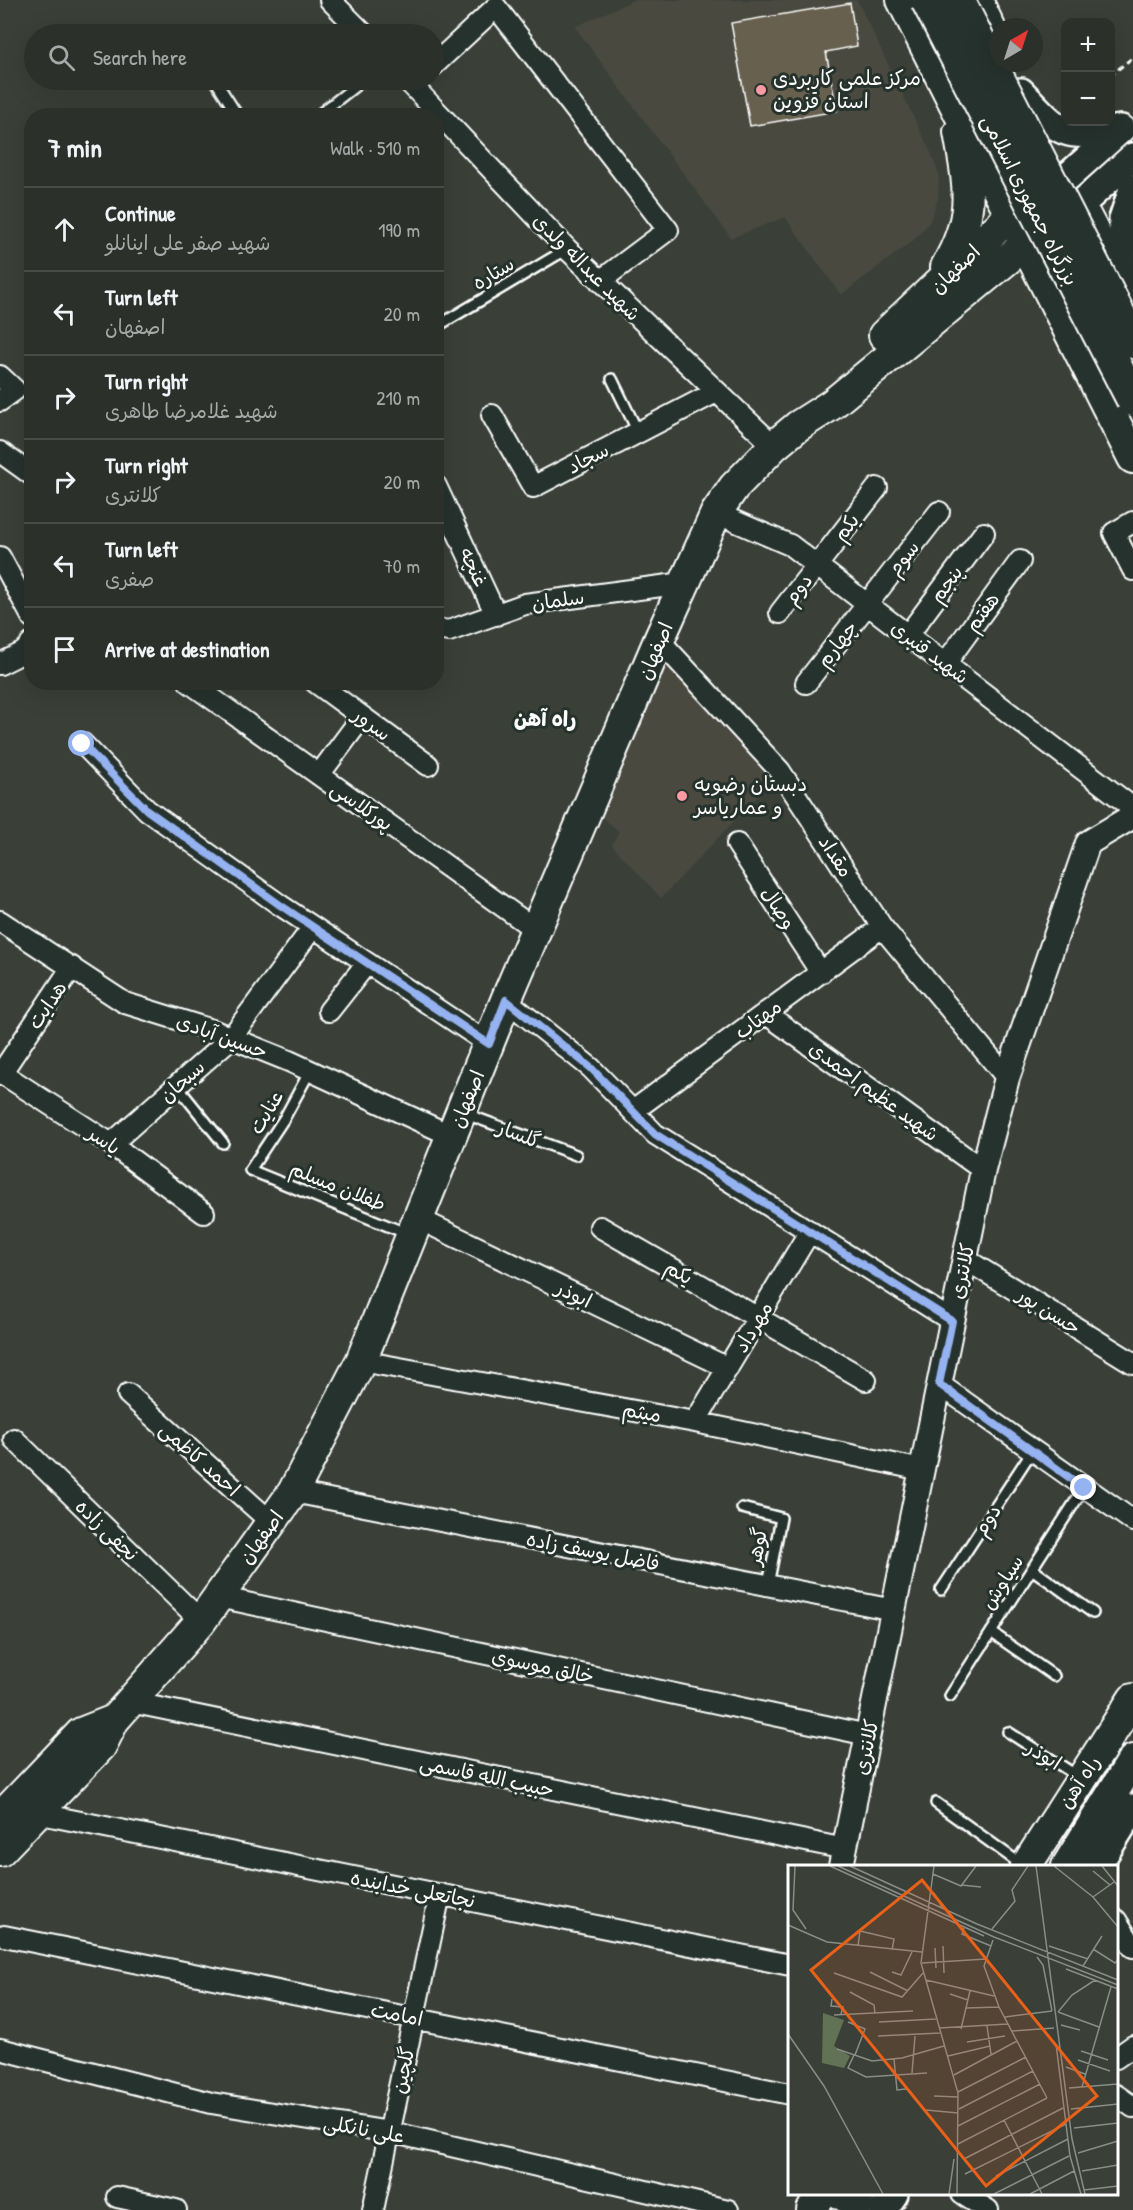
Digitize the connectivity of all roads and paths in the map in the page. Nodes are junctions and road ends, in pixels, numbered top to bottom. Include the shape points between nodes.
1 (330, 0) edge
2 (902, 0) edge
3 (927, 0) edge
4 (958, 0) edge
5 (977, 0) edge
6 (354, 24) edge
7 (989, 26) edge
8 (444, 56) edge
9 (1133, 57) edge
10 (1011, 72) edge
11 (1115, 72) edge
12 (221, 90) edge
13 (350, 90) edge
14 (420, 90) edge
15 (1021, 92) junction
16 (955, 105) junction
17 (233, 108) edge
18 (327, 108) edge
19 (437, 108) edge
20 (444, 116) edge
21 (1127, 123) edge
22 (1133, 157) edge
23 (1065, 179) junction
24 (1133, 189) edge
25 (1080, 206) junction
26 (1012, 214) junction
27 (1026, 244) junction
28 (567, 249) junction
29 (600, 282) junction
30 (933, 289) junction
31 (1127, 296) edge
32 (444, 322) edge
33 (1133, 342) edge
34 (0, 376) edge
35 (612, 379) dead end
36 (716, 392) junction
37 (1133, 400) edge
38 (0, 401) edge
39 (492, 415) dead end
40 (798, 426) junction
41 (638, 432) junction
42 (774, 446) junction
43 (0, 452) edge
44 (1133, 458) edge
45 (24, 469) edge
46 (877, 488) dead end
47 (444, 503) edge
48 (939, 512) dead end
49 (716, 513) junction
50 (1133, 522) edge
51 (984, 533) dead end
52 (0, 557) edge
53 (1020, 561) dead end
54 (816, 565) junction
55 (1133, 570) edge
56 (684, 583) junction
57 (24, 602) edge
58 (868, 605) junction
59 (780, 613) dead end
60 (496, 615) junction
61 (444, 630) edge
62 (908, 635) junction
63 (659, 640) junction
64 (24, 652) edge
65 (0, 664) edge
66 (945, 664) junction
67 (806, 683) dead end
68 (200, 690) edge
69 (326, 690) edge
70 (362, 717) junction
71 (82, 744) dead end
72 (428, 765) dead end
73 (319, 776) junction
74 (1133, 808) edge
75 (1133, 816) edge
76 (737, 844) dead end
77 (0, 921) edge
78 (313, 927) junction
79 (882, 927) junction
80 (536, 930) junction
81 (367, 963) junction
82 (72, 967) junction
83 (821, 973) junction
84 (506, 1000) junction
85 (329, 1011) dead end
86 (765, 1013) junction
87 (231, 1038) junction
88 (489, 1044) junction
89 (310, 1071) junction
90 (0, 1073) edge
91 (1007, 1078) junction
92 (177, 1086) junction
93 (633, 1111) junction
94 (457, 1124) junction
95 (223, 1143) dead end
96 (111, 1144) junction
97 (576, 1155) dead end
98 (250, 1170) joint
99 (983, 1170) junction
100 (204, 1213) dead end
101 (600, 1227) dead end
102 (416, 1228) junction
103 (810, 1231) junction
104 (965, 1259) junction
105 (759, 1317) junction
106 (952, 1321) junction
107 (360, 1361) junction
108 (1133, 1363) edge
109 (728, 1368) junction
110 (866, 1380) dead end
111 (939, 1384) junction
112 (128, 1394) dead end
113 (695, 1422) junction
114 (14, 1439) dead end
115 (1032, 1451) junction
116 (922, 1470) junction
117 (1084, 1488) junction
118 (293, 1492) junction
119 (742, 1508) dead end
120 (1133, 1521) edge
121 (272, 1523) junction
122 (1032, 1569) junction
123 (768, 1585) junction
124 (942, 1590) dead end
125 (218, 1597) junction
126 (894, 1610) junction
127 (1093, 1613) dead end
128 (201, 1621) junction
129 (991, 1632) junction
130 (1054, 1676) dead end
131 (950, 1696) dead end
132 (1133, 1699) edge
133 (122, 1711) junction
134 (1008, 1732) dead end
135 (868, 1735) junction
136 (1133, 1761) edge
137 (1081, 1779) junction
138 (936, 1803) dead end
139 (1133, 1808) edge
140 (36, 1813) junction
141 (0, 1818) edge
142 (0, 1851) edge
143 (843, 1858) edge
144 (1024, 1865) edge
145 (1026, 1865) edge
146 (1068, 1865) edge
147 (1098, 1865) edge
148 (440, 1894) junction
149 (1118, 1923) edge
150 (4, 1935) dead end
151 (1133, 1947) edge
152 (788, 1965) edge
153 (414, 2017) junction
154 (1133, 2046) edge
155 (0, 2049) edge
156 (1118, 2057) edge
157 (788, 2094) edge
158 (1118, 2096) edge
159 (1133, 2107) edge
160 (390, 2132) junction
161 (821, 2195) edge
162 (886, 2195) edge
163 (965, 2195) edge
164 (117, 2198) dead end
165 (860, 2202) edge
166 (176, 2210) edge
167 (374, 2210) edge
168 (728, 2210) edge
169 (812, 2210) edge
170 (988, 2210) edge

1 - 6 street
2 - 16 main road
3 - 37 highway, بزرگراه جمهوری اسلامی, bridge
4 - 33 highway, بزرگراه جمهوری اسلامی, bridge
5 - 7 main road
8 - 29 street via 496,7 668,230
9 - 11 path
10 - 15 main road
12 - 17 lane
13 - 18 lane
14 - 19 street, شهید عبداله ولدی
15 - 21 main road via 1056,129 1091,134
15 - 23 main road
16 - 26 main road
16 - 30 main road via 969,193 960,242
20 - 28 street, شهید عبداله ولدی
21 - 23 main road
22 - 25 main road
23 - 25 main road
23 - 26 main road, اصفهان
24 - 31 main road via 1123,219
25 - 27 main road, اصفهان
25 - 31 main road
26 - 27 main road
26 - 30 main road, اصفهان
27 - 40 main road, اصفهان via 831,405
27 - 44 main road
28 - 29 street, شهید عبداله ولدی
28 - 32 lane, ستاره
29 - 36 street, شهید عبداله ولدی
30 - 40 main road, اصفهان via 816,394
34 - 38 street via 15,390
35 - 41 lane
36 - 41 street, سجاد
36 - 42 street, شهید عبداله ولدی
39 - 41 street, سجاد via 532,487
40 - 42 main road, اصفهان
42 - 49 main road, اصفهان via 734,487
43 - 45 street
46 - 54 street, یکم
47 - 60 street, غنچه
48 - 58 street, سوم
49 - 54 street, شهید قنبری via 790,545
49 - 56 main road, اصفهان
50 - 55 street via 1114,533
51 - 62 street, پنجم
52 - 57 street
53 - 66 street, هفتم
54 - 58 street, شهید قنبری
54 - 59 street, دوم
56 - 60 street, سلمان via 525,604
56 - 63 main road, اصفهان
58 - 62 street, شهید قنبری
58 - 67 street, چهارم
60 - 61 street, سلمان
62 - 66 street, شهید قنبری
63 - 79 street, مقداد via 780,771
63 - 80 main road, اصفهان
64 - 65 street
66 - 74 street, شهید قنبری
68 - 73 street, پورکلاسی
69 - 70 street, سرور
70 - 72 street, سرور
70 - 73 street
71 - 78 street via 147,810
73 - 80 street, پورکلاسی
75 - 91 street, کلانتری via 1088,843
76 - 83 street, وصال
77 - 82 street, حسین آبادی
78 - 81 street
78 - 87 street, سبحان
79 - 83 street, مهتاب
79 - 91 street, مقداد
80 - 84 main road, اصفهان
81 - 85 street
81 - 88 street
82 - 87 street, حسین آبادی via 125,1003
82 - 90 street, هدایت
83 - 86 street, مهتاب
84 - 88 main road, اصفهان
84 - 93 street via 591,1068
86 - 93 street, مهتاب
86 - 99 street, شهید عظیم احمدی
87 - 89 street, حسین آبادی
87 - 92 street, سبحان
88 - 94 main road, اصفهان
89 - 94 street, حسین آبادی
89 - 98 lane, عنایت
90 - 96 street, یاسر
91 - 99 street, کلانتری
92 - 95 lane
92 - 96 street, سبحان
93 - 103 street via 655,1134
94 - 97 lane, گلسار
94 - 102 main road, اصفهان
96 - 100 street, یاسر
98 - 102 lane, طفلان مسلم
99 - 104 street, کلانتری
101 - 105 street, یکم
102 - 107 main road, اصفهان
102 - 109 street, ابوذر
103 - 105 street, مهرداد
103 - 106 street
104 - 106 street, کلانتری
104 - 108 street, حسن پور
105 - 109 street, مهرداد
105 - 110 street
106 - 111 street, کلانتری
107 - 113 street, میثم
107 - 118 main road, اصفهان
109 - 113 street, مهرداد
111 - 115 street
111 - 116 street, کلانتری
112 - 121 street, احمد کاظمی
113 - 116 street, میثم
114 - 128 street, نجفی زاده
115 - 117 street
115 - 124 lane, دوم
116 - 126 street, کلانتری
117 - 120 street
117 - 122 lane, سیاوش
118 - 121 main road, اصفهان
118 - 123 street, فاضل یوسف زاده
119 - 123 lane, گوهر via 781,1518
121 - 125 main road, اصفهان
122 - 127 lane
122 - 129 lane, سیاوش
123 - 126 street, فاضل یوسف زاده
125 - 128 main road, اصفهان
125 - 135 street, خالق موسوی
126 - 135 street, کلانتری
128 - 133 main road, اصفهان
129 - 130 lane
129 - 131 lane, سیاوش
132 - 137 main road, راه آهن
133 - 140 main road, اصفهان via 101,1746
133 - 141 main road, اصفهان via 81,1733
133 - 143 street, حبیب الله قاسمی
134 - 137 lane, ابوذر
135 - 143 street, کلانتری
136 - 146 main road, راه آهن
137 - 145 main road, راه آهن
138 - 144 lane
139 - 147 main road
140 - 142 main road, اصفهان
140 - 148 street, نجاتعلی خدابنده
148 - 152 street, نجاتعلی خدابنده
148 - 153 street, گلچین
149 - 151 street
150 - 153 street, امامت
153 - 157 street, امامت
153 - 160 street, گلچین
154 - 156 street
155 - 160 street, علی نانکلی via 211,2103
158 - 159 street
160 - 167 street, گلچین
160 - 168 street, علی نانکلی
161 - 169 main road
162 - 165 main road
163 - 170 street
164 - 166 street

